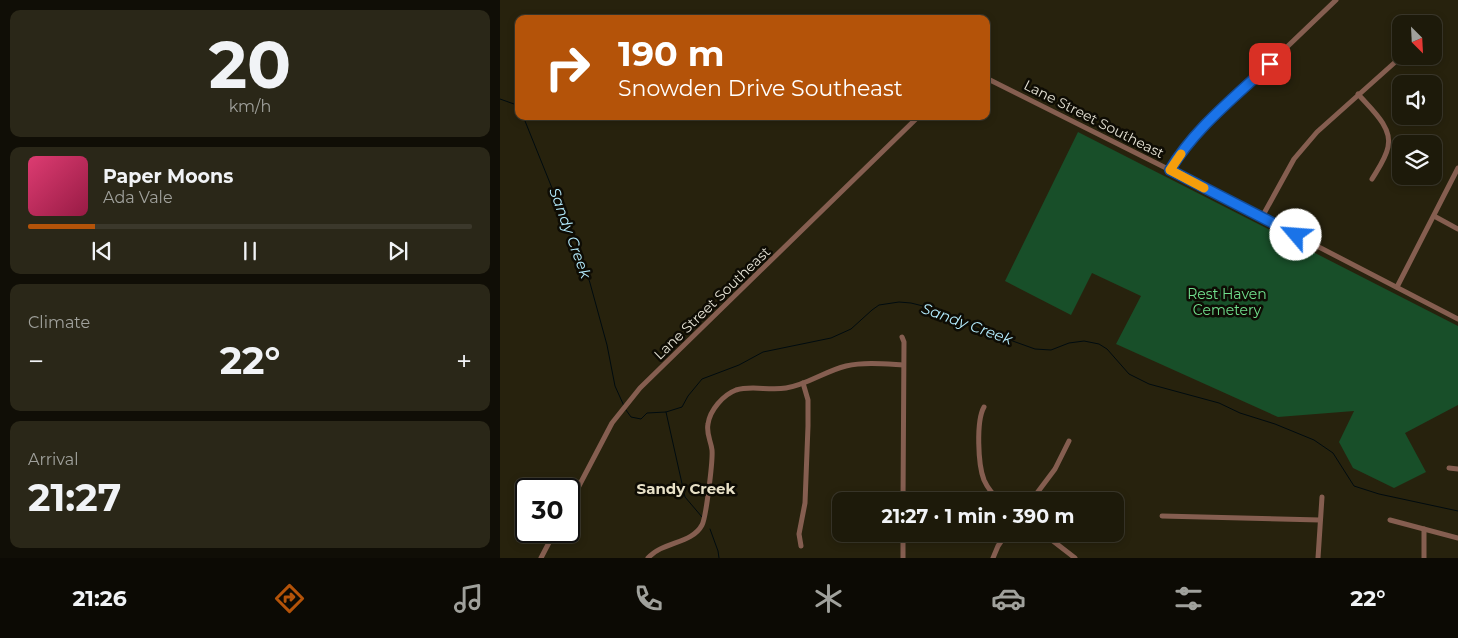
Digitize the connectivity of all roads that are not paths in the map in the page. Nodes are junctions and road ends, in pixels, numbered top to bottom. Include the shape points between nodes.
1 (1336, 0) edge
2 (1392, 65) edge
3 (990, 80) edge
4 (1358, 94) junction
5 (915, 120) edge
6 (1458, 168) edge
7 (1170, 170) junction
8 (1372, 179) dead end
9 (1434, 216) junction
10 (1262, 217) junction
11 (1458, 229) edge
12 (1397, 287) junction
13 (1458, 318) edge
14 (902, 337) dead end
15 (903, 365) junction
16 (804, 383) junction
17 (984, 407) dead end
18 (1069, 441) dead end
19 (1449, 468) dead end
20 (1458, 469) edge
21 (580, 485) edge
22 (903, 492) edge
23 (993, 492) edge
24 (1038, 492) edge
25 (1322, 497) dead end
26 (1162, 516) dead end
27 (1320, 520) junction
28 (1390, 520) dead end
29 (1424, 529) junction
30 (1458, 538) edge
31 (903, 542) edge
32 (1001, 542) edge
33 (1054, 542) edge
34 (549, 543) edge
35 (801, 546) dead end
36 (541, 558) edge
37 (648, 558) edge
38 (903, 558) edge
39 (993, 558) edge
40 (1075, 558) edge
41 (1318, 558) edge
42 (1424, 558) edge

1 - 7 street via 1195,135
2 - 4 street
3 - 7 street, Lane Street Southeast
4 - 8 street via 1385,126 1389,137 1386,154
4 - 10 street via 1317,132 1294,159
5 - 21 street, Lane Street Southeast via 640,388 621,410
6 - 9 street
7 - 10 street, Lane Street Southeast
9 - 11 street
9 - 12 street
10 - 12 street, Lane Street Southeast
12 - 13 street, Lane Street Southeast
14 - 15 street
15 - 16 street via 847,366
15 - 22 street
16 - 35 street via 808,426 805,503 799,534
16 - 37 street via 776,390 749,388 727,395 711,415 708,426 712,454 706,514 702,524 695,534 657,549
17 - 23 street via 978,424 982,472
18 - 24 street via 1055,469
19 - 20 street
25 - 27 street
26 - 27 street
27 - 41 street
28 - 29 street
29 - 30 street
29 - 42 street
31 - 38 street
32 - 39 street
33 - 40 street
34 - 36 street

